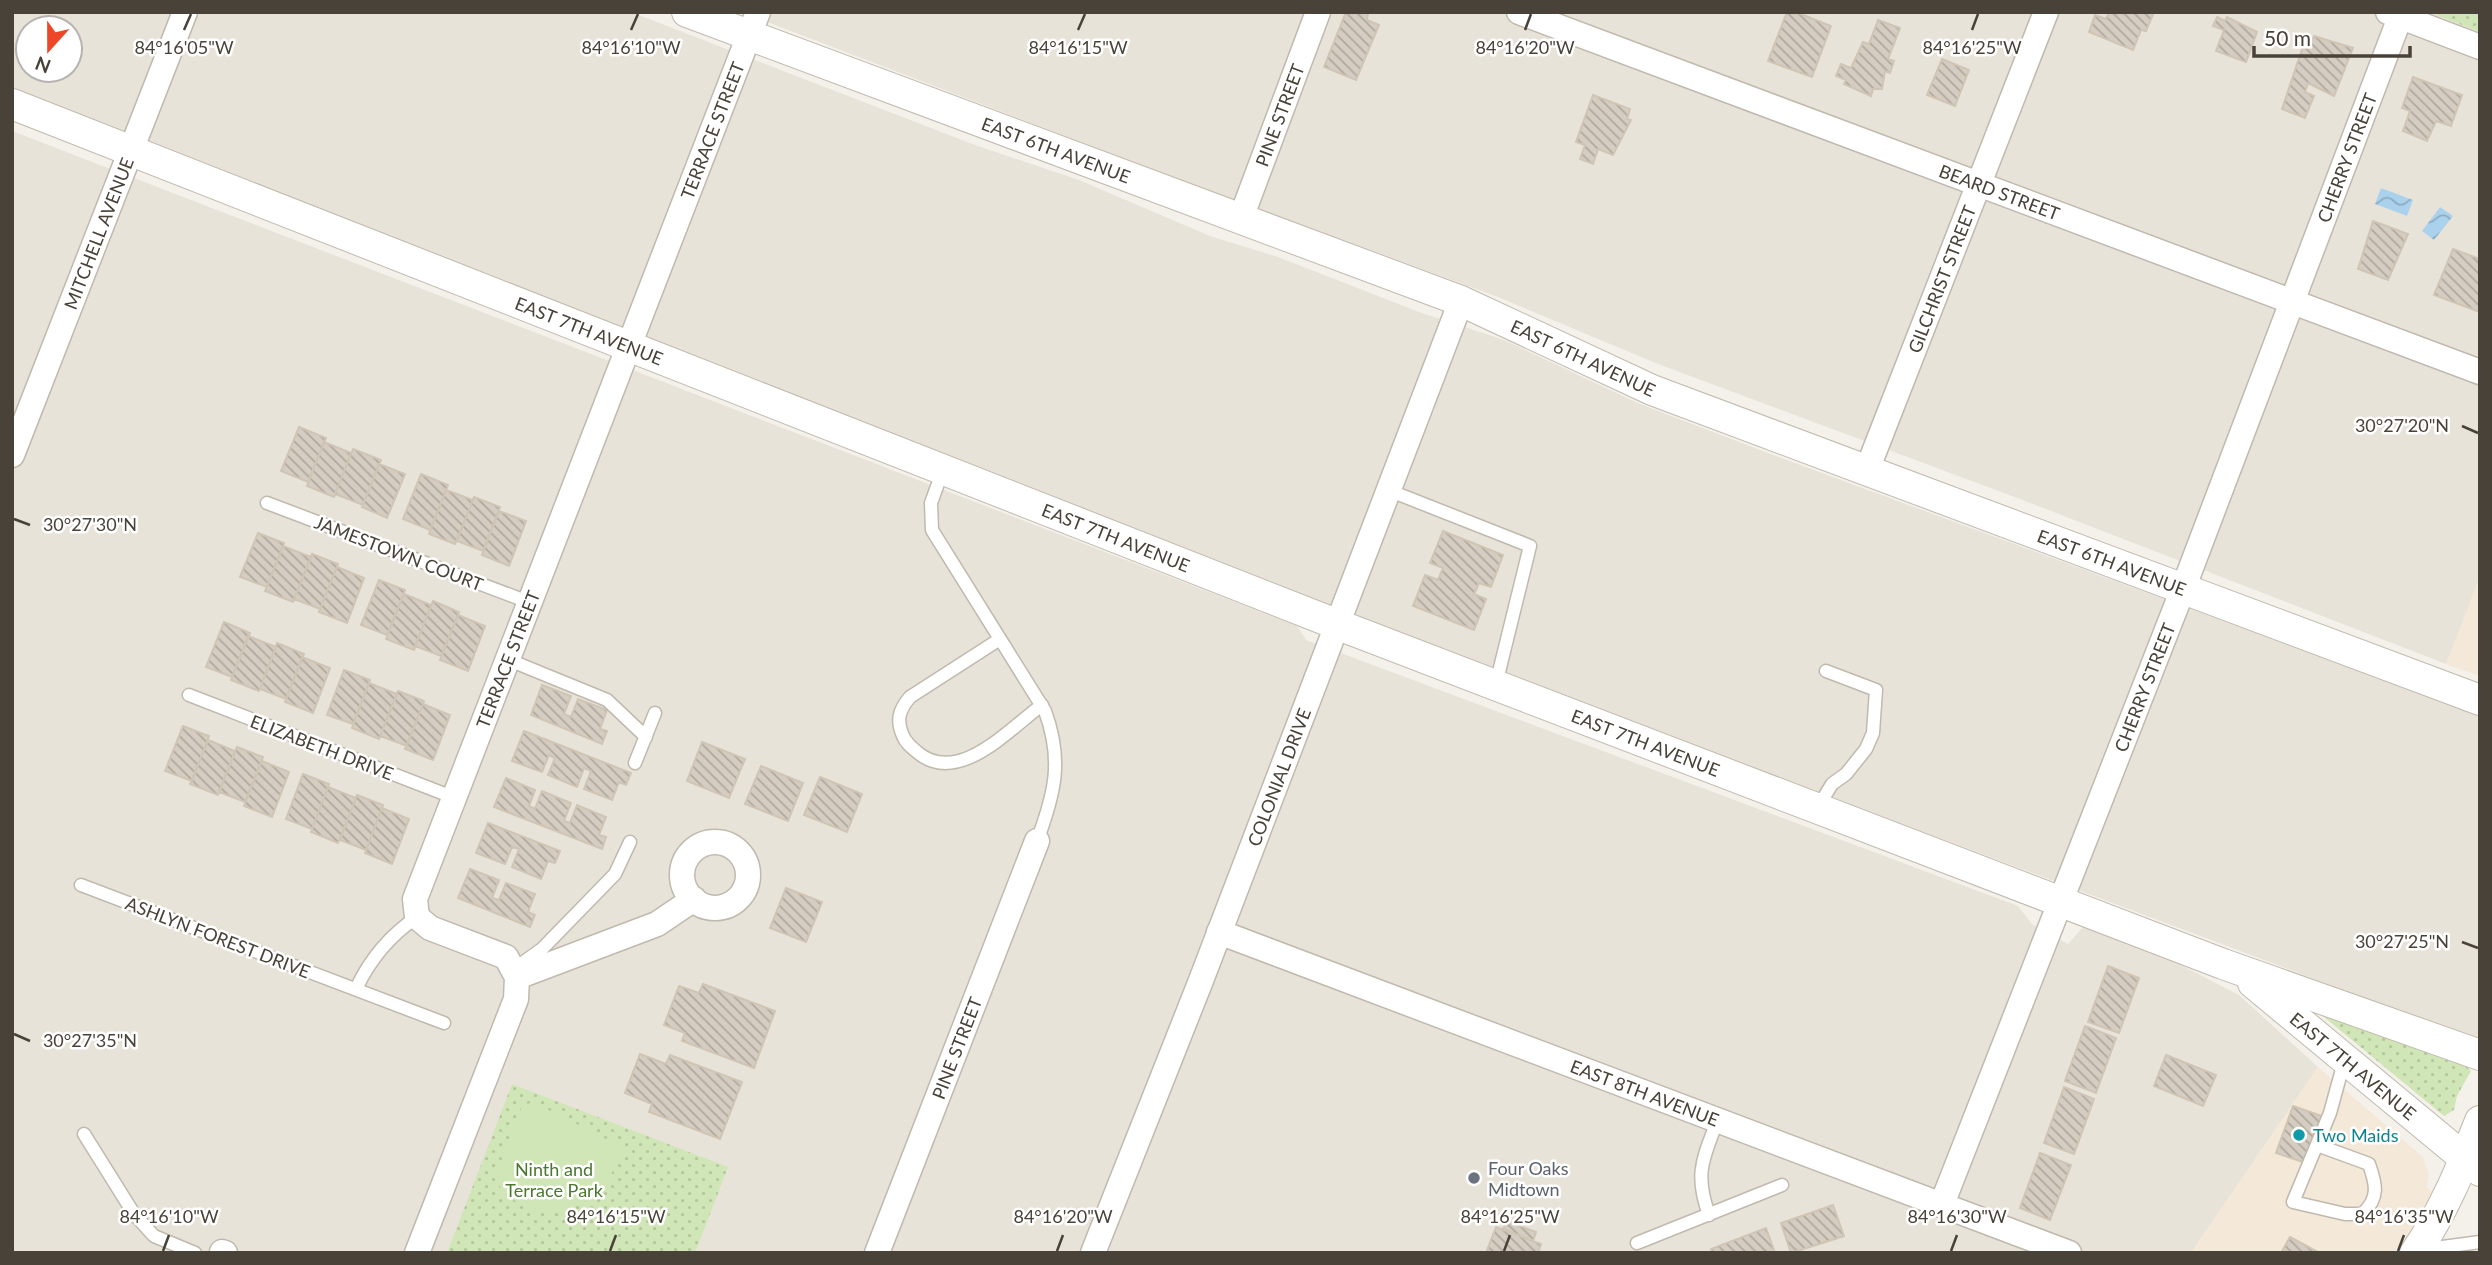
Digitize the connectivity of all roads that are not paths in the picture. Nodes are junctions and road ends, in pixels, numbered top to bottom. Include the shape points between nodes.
1 (186, 12) edge
2 (687, 12) edge
3 (1318, 12) edge
4 (1520, 12) edge
5 (2046, 12) edge
6 (2397, 14) edge
7 (753, 24) edge
8 (2480, 47) edge
9 (12, 104) edge
10 (132, 150) junction
11 (1979, 184) junction
12 (1241, 218) junction
13 (1461, 300) junction
14 (2291, 302) junction
15 (631, 346) junction
16 (2480, 372) edge
17 (12, 456) edge
18 (943, 470) junction
19 (1867, 470) junction
20 (1388, 490) junction
21 (267, 503) dead end
22 (2183, 589) junction
23 (531, 603) junction
24 (1336, 624) junction
25 (999, 639) junction
26 (509, 660) junction
27 (1826, 671) dead end
28 (1496, 685) junction
29 (189, 695) dead end
30 (2480, 699) edge
31 (1042, 705) junction
32 (655, 713) dead end
33 (646, 737) junction
34 (635, 763) dead end
35 (454, 798) junction
36 (1818, 807) junction
37 (1037, 841) joint
38 (630, 842) dead end
39 (81, 884) dead end
40 (694, 899) dead end
41 (2062, 900) junction
42 (417, 917) junction
43 (1219, 932) junction
44 (2223, 964) junction
45 (515, 973) junction
46 (356, 989) junction
47 (444, 1023) dead end
48 (2480, 1055) edge
49 (2346, 1058) junction
50 (1718, 1119) junction
51 (84, 1134) dead end
52 (2476, 1144) edge
53 (2317, 1145) junction
54 (1783, 1185) dead end
55 (1942, 1204) junction
56 (1709, 1215) junction
57 (2480, 1242) edge
58 (1637, 1243) dead end
59 (2415, 1252) edge
60 (195, 1253) edge
61 (417, 1253) edge
62 (877, 1253) edge
63 (1093, 1253) edge
64 (2069, 1253) edge

1 - 10 street, MITCHELL AVENUE
2 - 7 street, EAST 6TH AVENUE
3 - 12 street, PINE STREET
4 - 11 street, BEARD STREET
5 - 11 street, GILCHRIST STREET
6 - 8 street
6 - 14 street, CHERRY STREET
7 - 12 street, EAST 6TH AVENUE
7 - 15 street, TERRACE STREET
9 - 10 street, EAST 7TH AVENUE
10 - 15 street, EAST 7TH AVENUE
10 - 17 street, MITCHELL AVENUE
11 - 14 street, BEARD STREET
11 - 19 street, GILCHRIST STREET
12 - 13 street, EAST 6TH AVENUE
13 - 19 street, EAST 6TH AVENUE via 1652,390
13 - 20 street, COLONIAL DRIVE
14 - 16 street, BEARD STREET
14 - 22 street, CHERRY STREET
15 - 18 street, EAST 7TH AVENUE
15 - 23 street, TERRACE STREET
18 - 24 street, EAST 7TH AVENUE
18 - 25 lane via 931,503 932,530
19 - 22 street, EAST 6TH AVENUE
20 - 24 street, COLONIAL DRIVE
20 - 28 lane via 1530,546
21 - 23 lane, JAMESTOWN COURT
22 - 30 street, EAST 6TH AVENUE
22 - 41 street, CHERRY STREET
23 - 26 street, TERRACE STREET
24 - 28 street, EAST 7TH AVENUE
24 - 43 street, COLONIAL DRIVE
25 - 31 lane
25 - 31 lane via 909,697 901,707 898,725 906,743 926,760 944,765 962,762
26 - 33 lane via 607,700
26 - 35 street, TERRACE STREET
27 - 36 lane via 1876,690 1873,733 1866,749 1832,784
28 - 36 street, EAST 7TH AVENUE
29 - 35 lane, ELIZABETH DRIVE
31 - 37 lane via 1055,737 1057,775
32 - 33 lane
33 - 34 lane
35 - 42 street, TERRACE STREET via 415,899
36 - 41 street, EAST 7TH AVENUE
37 - 62 street, PINE STREET
38 - 45 lane via 615,874
39 - 46 lane, ASHLYN FOREST DRIVE
40 - 45 street via 657,924
41 - 44 street, EAST 7TH AVENUE
41 - 55 street, CHERRY STREET
42 - 45 street via 430,929 506,957
42 - 46 lane via 380,948
43 - 50 street, EAST 8TH AVENUE
43 - 63 street, COLONIAL DRIVE
44 - 48 street, EAST 7TH AVENUE
44 - 49 street, EAST 7TH AVENUE via 2259,986
45 - 61 street via 516,999
46 - 47 lane, ASHLYN FOREST DRIVE
49 - 52 street, EAST 7TH AVENUE
49 - 53 lane
50 - 55 street, EAST 8TH AVENUE
50 - 56 lane via 1699,1187
51 - 60 lane via 134,1214 154,1236
52 - 59 street
53 - 53 lane via 2293,1202 2362,1214 2377,1188 2369,1164
54 - 56 lane
55 - 64 street, EAST 8TH AVENUE
56 - 58 lane
57 - 59 lane

